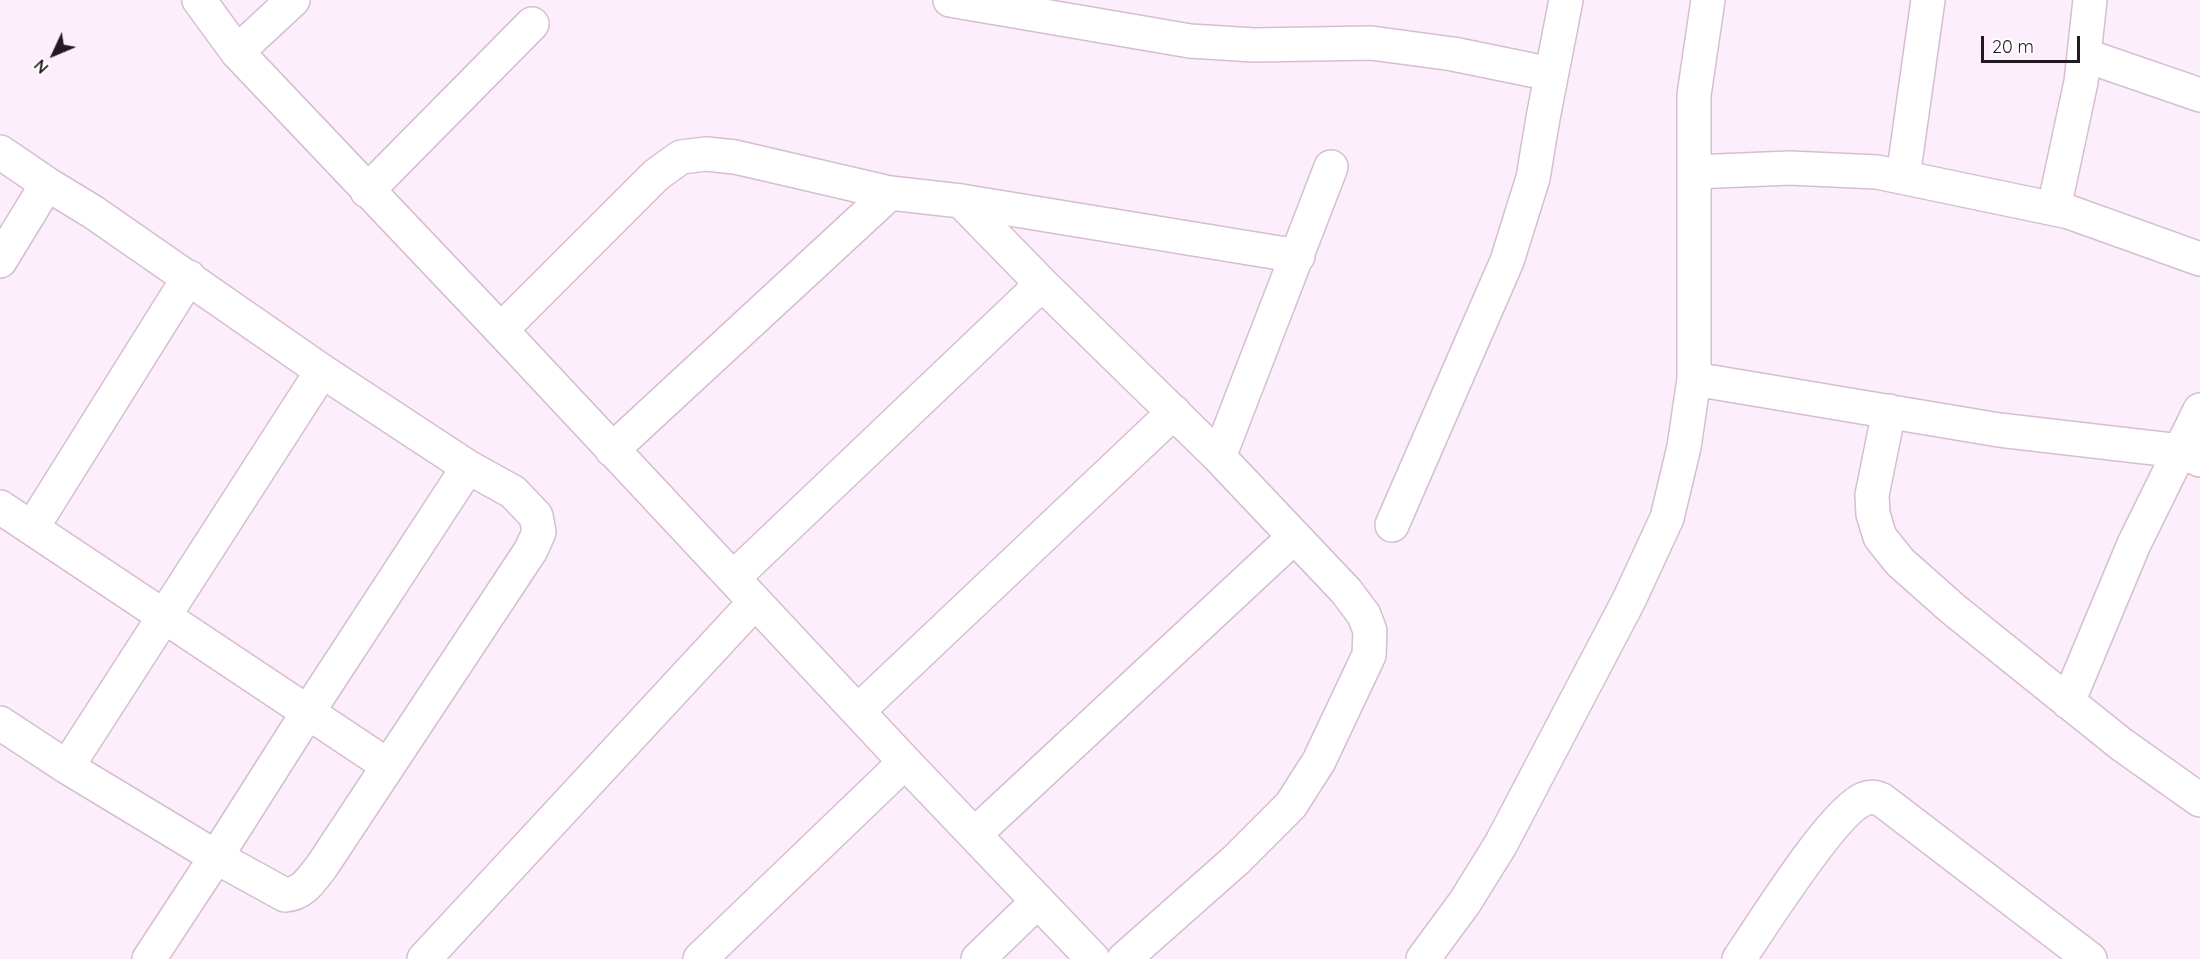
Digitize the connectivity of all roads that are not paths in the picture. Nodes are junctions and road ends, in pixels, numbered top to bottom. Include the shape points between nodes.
1 (199, 0) edge
2 (293, 0) edge
3 (950, 0) edge
4 (1566, 0) edge
5 (1708, 0) edge
6 (1928, 0) edge
7 (2090, 0) edge
8 (1069, 10) edge
9 (531, 24) dead end
10 (237, 52) junction
11 (2084, 55) junction
12 (1551, 74) junction
13 (2200, 95) edge
14 (0, 152) edge
15 (1331, 167) dead end
16 (1694, 172) junction
17 (1903, 177) junction
18 (47, 184) junction
19 (367, 191) junction
20 (890, 194) junction
21 (961, 201) junction
22 (2054, 208) junction
23 (1298, 256) junction
24 (2200, 259) edge
25 (0, 261) edge
26 (189, 277) junction
27 (1042, 284) junction
28 (501, 330) junction
29 (322, 371) junction
30 (1694, 378) junction
31 (2200, 410) edge
32 (1889, 411) junction
33 (1174, 412) junction
34 (612, 450) junction
35 (2190, 456) edge
36 (1219, 457) junction
37 (468, 467) junction
38 (0, 507) edge
39 (1392, 525) dead end
40 (32, 528) junction
41 (1293, 538) junction
42 (744, 590) junction
43 (165, 617) junction
44 (2068, 702) junction
45 (858, 711) junction
46 (308, 712) junction
47 (4, 734) edge
48 (904, 762) junction
49 (387, 765) junction
50 (67, 767) junction
51 (2200, 800) edge
52 (975, 834) junction
53 (216, 857) junction
54 (1038, 901) junction
55 (149, 959) edge
56 (424, 959) edge
57 (700, 959) edge
58 (978, 959) edge
59 (1093, 959) edge
60 (1124, 959) edge
61 (1423, 959) edge
62 (1739, 959) edge
63 (2090, 959) edge

1 - 10 street
2 - 10 street
3 - 8 street
4 - 12 street
5 - 16 street via 1694,94
6 - 17 street
7 - 11 street
8 - 12 street via 1190,41 1254,45 1371,43 1453,54
9 - 19 street
10 - 19 street
11 - 13 street
11 - 22 street
12 - 39 street via 1533,178 1507,261
14 - 18 street
15 - 23 street
16 - 17 street via 1790,168
16 - 30 street
17 - 22 street
18 - 25 street
18 - 26 street
19 - 28 street
20 - 21 street
20 - 28 street via 735,157 681,157 656,175
20 - 34 street
21 - 23 street
21 - 27 street
22 - 24 street
23 - 36 street
26 - 29 street
26 - 40 street
27 - 33 street
27 - 42 street
28 - 34 street
29 - 37 street
29 - 43 street
30 - 32 street
30 - 61 street via 1684,447 1666,518 1629,600 1501,844
31 - 35 street
32 - 35 street
32 - 44 street via 1872,495 1880,537 1900,562 1953,609
33 - 36 street
33 - 45 street
34 - 42 street
35 - 44 street via 2134,544
36 - 41 street
37 - 46 street
37 - 49 street via 520,498 536,516 539,532 531,550
38 - 40 street
40 - 43 street
41 - 52 street
41 - 60 street via 1346,591 1364,615 1370,631 1369,655 1319,761 1291,805 1236,860
42 - 45 street
42 - 56 street
43 - 46 street
43 - 50 street
44 - 51 street
45 - 48 street
46 - 49 street
46 - 53 street
47 - 50 street
48 - 52 street
48 - 57 street
49 - 53 street via 322,866 301,891 285,895
50 - 53 street
52 - 54 street
53 - 55 street
54 - 58 street
54 - 59 street
62 - 63 street via 1844,813 1863,799 1873,797

